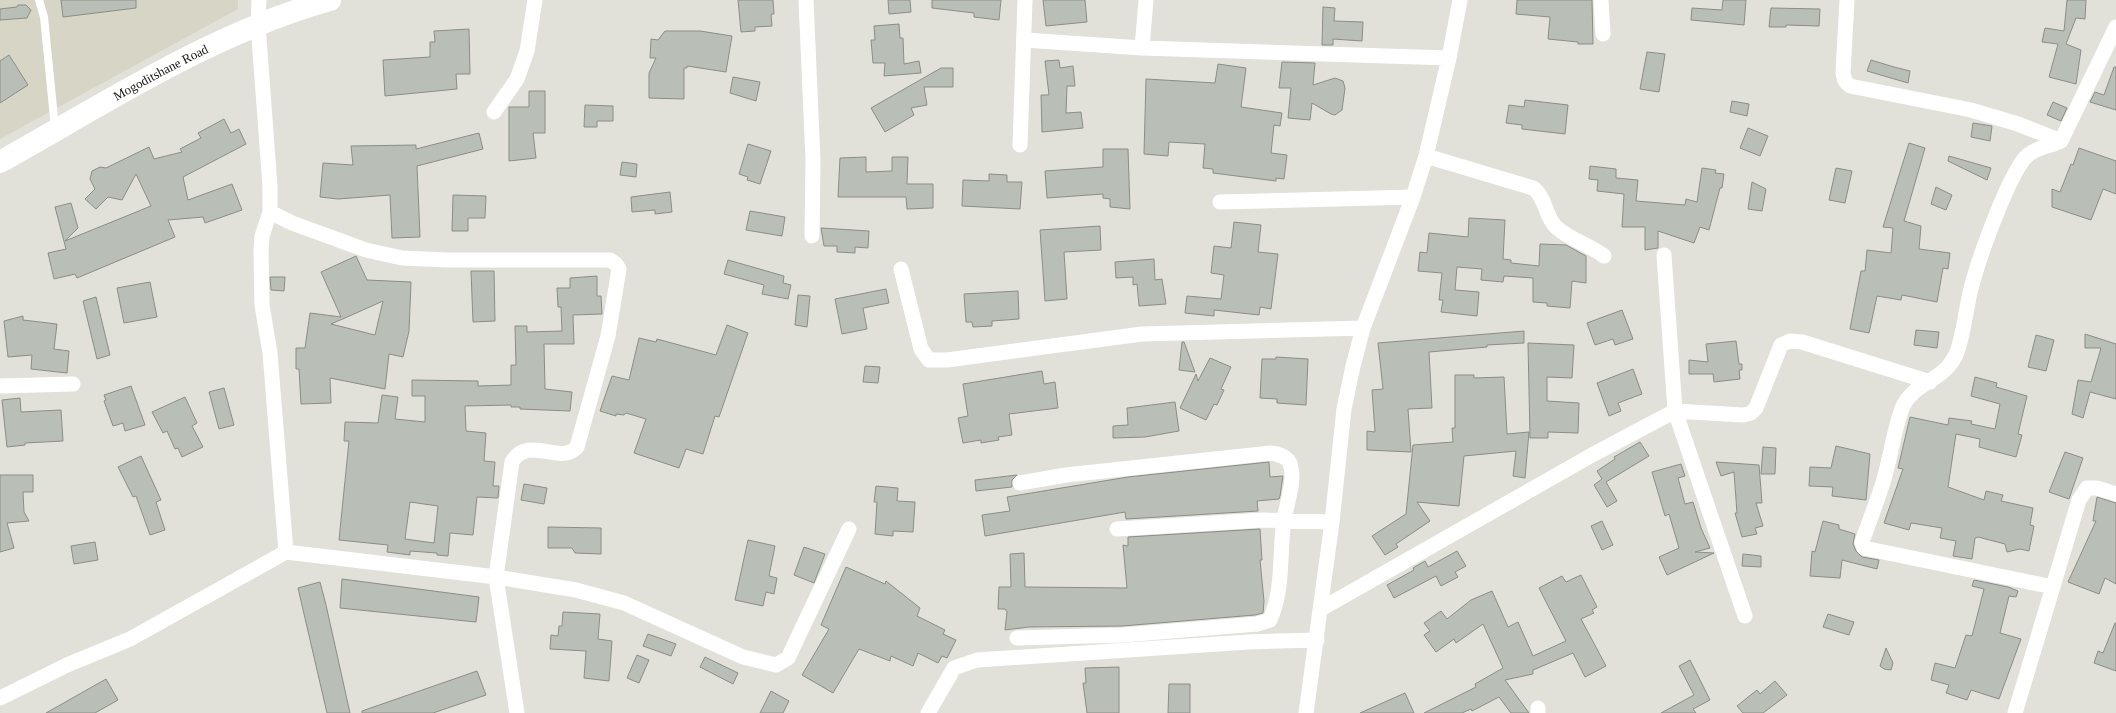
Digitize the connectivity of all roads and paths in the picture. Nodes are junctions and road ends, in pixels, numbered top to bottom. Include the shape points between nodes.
1 (39, 0) edge
2 (259, 0) edge
3 (330, 0) edge
4 (535, 0) edge
5 (806, 0) edge
6 (1026, 0) edge
7 (1146, 0) edge
8 (1460, 0) edge
9 (1601, 0) edge
10 (1848, 0) edge
11 (258, 25) junction
12 (2116, 27) edge
13 (1603, 34) dead end
14 (1025, 40) junction
15 (1142, 48) junction
16 (1450, 58) junction
17 (494, 112) dead end
18 (55, 131) junction
19 (2061, 141) junction
20 (1020, 145) dead end
21 (1426, 156) junction
22 (0, 162) edge
23 (1413, 197) junction
24 (1220, 202) dead end
25 (270, 212) junction
26 (812, 236) dead end
27 (1664, 255) dead end
28 (1604, 256) dead end
29 (901, 269) dead end
30 (1363, 328) junction
31 (1930, 382) junction
32 (73, 384) dead end
33 (0, 386) edge
34 (1675, 411) junction
35 (1020, 484) dead end
36 (2116, 494) edge
37 (1284, 520) junction
38 (1332, 522) junction
39 (849, 529) dead end
40 (1118, 530) dead end
41 (286, 552) junction
42 (496, 577) junction
43 (2053, 587) junction
44 (1321, 609) junction
45 (1745, 616) dead end
46 (1017, 638) dead end
47 (1317, 640) junction
48 (0, 698) edge
49 (517, 713) edge
50 (928, 713) edge
51 (1306, 713) edge
52 (2015, 713) edge

1 - 18 lane via 44,17
2 - 11 street
3 - 11 main road, Mogoditshane Road
4 - 17 street via 527,51 517,79
5 - 26 street via 813,160
6 - 14 street
7 - 15 street
8 - 16 street
9 - 13 street
10 - 19 street via 1843,73 1845,81 1850,86 1971,110 2018,124
11 - 18 main road, Mogoditshane Road via 136,85
11 - 25 street
12 - 19 street
14 - 15 street
14 - 20 street
15 - 16 street
16 - 21 street
18 - 22 main road, Mogoditshane Road
19 - 31 street via 2028,155 2015,172 1973,281 1957,352 1950,367
21 - 23 street
21 - 28 street via 1533,188 1538,192 1556,227 1593,247
23 - 24 street
23 - 30 street
25 - 41 street via 262,236 262,305 270,353
25 - 42 street via 292,223 359,247 402,258 610,260 616,264 619,275 608,336 576,447 566,453 528,450 515,456 512,462
27 - 34 street
29 - 30 street via 921,349 929,360 947,360 1142,334
30 - 38 street via 1344,409
31 - 34 street via 1802,342 1790,341 1781,345 1756,408 1751,413 1743,415
31 - 43 street via 1915,391 1903,407 1884,479 1862,545 1864,548
32 - 33 street
34 - 44 street via 1592,455
34 - 45 street
35 - 37 street via 1066,475 1280,454 1288,461 1291,472 1290,495
36 - 43 street via 2097,488 2087,488 2083,492
37 - 38 street
37 - 40 street
37 - 46 street via 1282,570 1270,620 1257,624 1123,635
38 - 44 street
39 - 42 street via 788,658 776,665 743,657 624,603 576,590
41 - 42 street
41 - 48 street via 130,638
42 - 49 street
43 - 52 street
44 - 47 street
47 - 50 street via 1248,642 977,660 954,668
47 - 51 street

